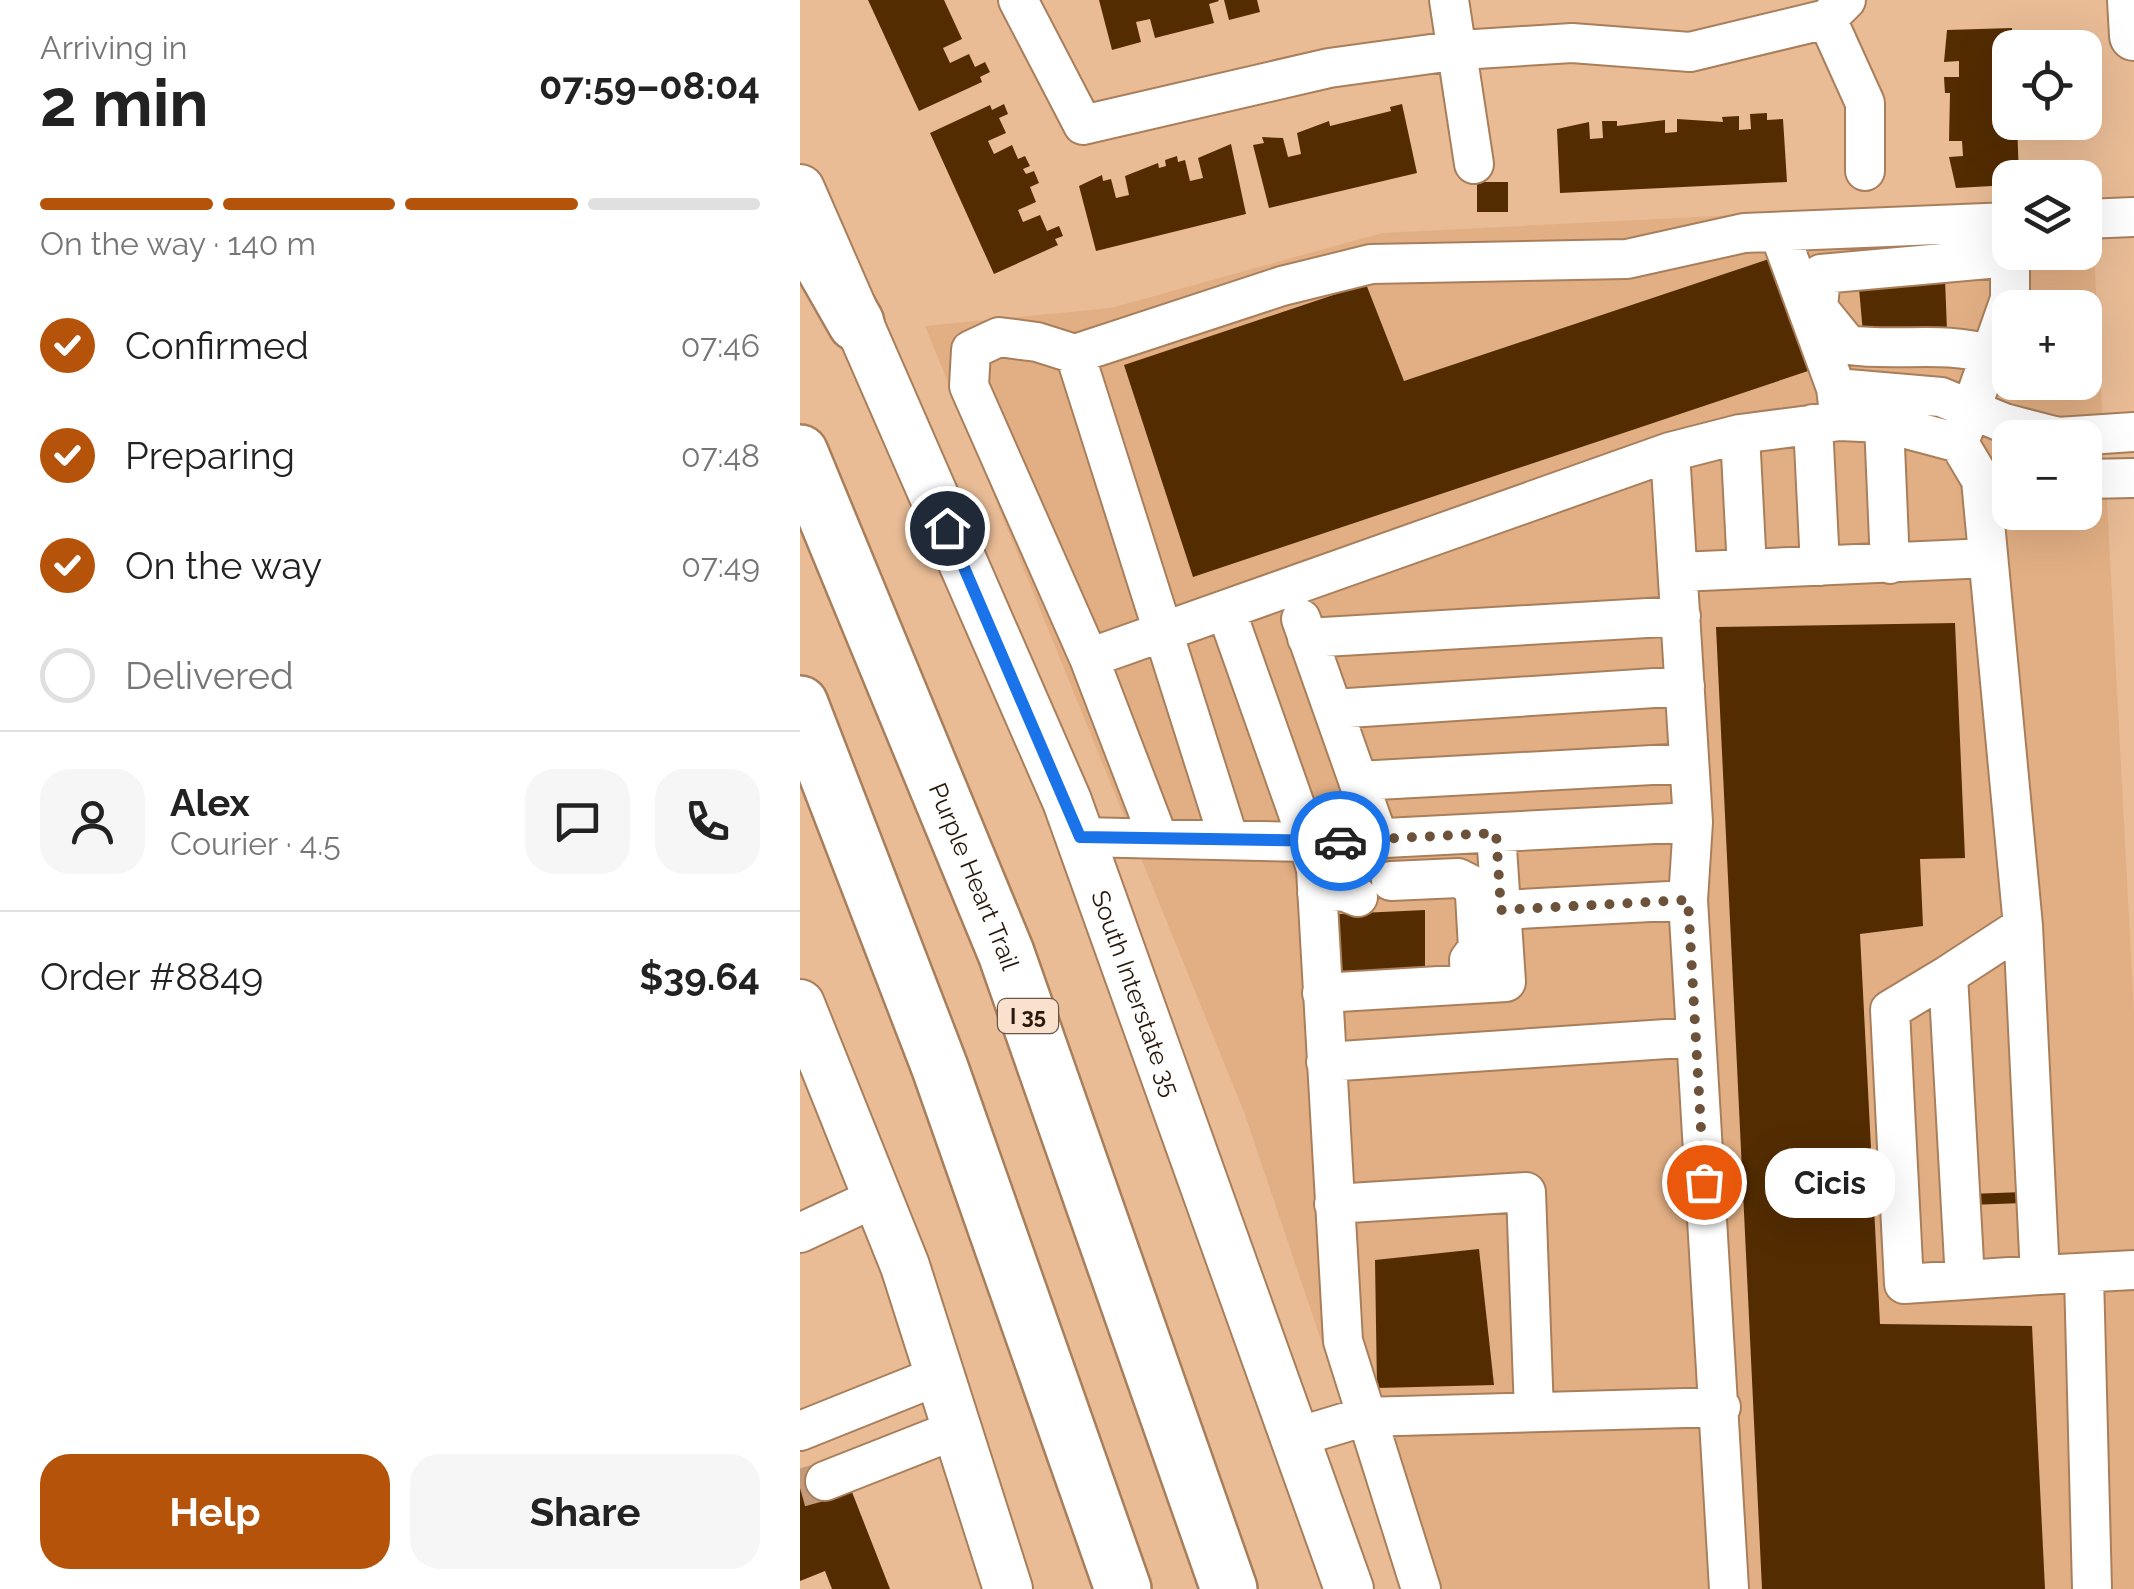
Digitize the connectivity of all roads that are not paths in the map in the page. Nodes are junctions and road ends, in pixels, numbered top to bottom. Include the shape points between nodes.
1 (1018, 0) edge
2 (1449, 0) edge
3 (2132, 0) edge
4 (1836, 10) edge
5 (2134, 36) edge
6 (1460, 50) junction
7 (1474, 164) dead end
8 (1865, 171) dead end
9 (800, 189) edge
10 (2134, 217) edge
11 (2102, 218) edge
12 (800, 225) edge
13 (1779, 232) junction
14 (1992, 234) edge
15 (1992, 238) edge
16 (856, 323) junction
17 (1075, 354) junction
18 (1992, 355) joint
19 (1830, 411) junction
20 (1884, 424) junction
21 (1965, 426) junction
22 (2134, 432) edge
23 (1740, 434) junction
24 (1670, 452) junction
25 (800, 453) edge
26 (1992, 475) edge
27 (2134, 478) edge
28 (2102, 479) edge
29 (1992, 513) edge
30 (1988, 558) junction
31 (1890, 564) junction
32 (1820, 566) junction
33 (1747, 569) junction
34 (1678, 572) junction
35 (1290, 588) junction
36 (1226, 610) junction
37 (1681, 616) junction
38 (1161, 633) junction
39 (1308, 638) junction
40 (1088, 658) junction
41 (1685, 686) junction
42 (800, 704) edge
43 (1332, 709) junction
44 (1689, 763) junction
45 (1358, 780) junction
46 (1693, 822) junction
47 (1496, 833) junction
48 (1080, 837) junction
49 (1158, 838) junction
50 (1229, 840) junction
51 (1379, 840) junction
52 (1308, 842) junction
53 (1360, 890) junction
54 (1688, 900) junction
55 (1501, 910) junction
56 (2022, 926) junction
57 (1470, 972) junction
58 (1948, 974) junction
59 (1322, 993) junction
60 (800, 1004) edge
61 (1696, 1037) junction
62 (1326, 1062) junction
63 (877, 1197) junction
64 (1334, 1204) junction
65 (800, 1233) edge
66 (2134, 1270) edge
67 (2084, 1274) junction
68 (2040, 1276) junction
69 (1965, 1280) junction
70 (940, 1375) junction
71 (1721, 1407) junction
72 (1534, 1412) junction
73 (1363, 1417) junction
74 (800, 1430) edge
75 (957, 1430) junction
76 (1297, 1437) junction
77 (825, 1480) tunnel mouth
78 (1008, 1589) edge
79 (1124, 1589) edge
80 (1229, 1589) edge
81 (1349, 1589) edge
82 (1420, 1589) edge
83 (1730, 1589) edge
84 (2092, 1589) edge

1 - 6 street via 1083,125 1329,68
2 - 6 street
3 - 5 main road
4 - 6 street via 1690,52 1572,43
4 - 8 street via 1865,103
6 - 7 street
9 - 16 main road, South Interstate 35
10 - 11 street
12 - 16 highway
13 - 14 street
13 - 17 street via 1744,233 1628,259 1372,264 1282,286
13 - 19 street
15 - 18 street via 1821,274 1818,308 1848,345 1888,350 1956,344
16 - 48 main road, South Interstate 35
17 - 38 street
17 - 40 street via 999,337 971,350 969,386
18 - 21 street
19 - 20 street
19 - 21 street via 1941,397
19 - 23 street
19 - 32 street
20 - 21 street
20 - 31 street
21 - 22 street via 2004,424 2058,437
21 - 26 street
23 - 24 street
23 - 33 street
24 - 34 street
24 - 35 street
25 - 80 highway, Purple Heart Trail / I 35 via 1006,953
27 - 28 street
29 - 30 street
30 - 31 street
30 - 56 street
31 - 32 street
32 - 33 street
33 - 34 street
34 - 37 street
35 - 36 street
35 - 39 street
36 - 38 street
36 - 52 street
37 - 39 street
37 - 41 street
38 - 40 street
38 - 50 street
39 - 43 street
40 - 49 street
41 - 43 street
41 - 44 street
42 - 79 highway via 940,1068
43 - 45 street
44 - 45 street
44 - 46 street
45 - 51 street
46 - 47 street
46 - 54 street
47 - 51 street
47 - 55 street
48 - 49 street
48 - 76 main road, South Interstate 35
49 - 50 street
50 - 52 street
51 - 52 street
52 - 53 street
53 - 57 street via 1458,878 1470,884 1478,948
53 - 59 street
54 - 55 street
54 - 61 street
55 - 57 street via 1506,982
56 - 58 street
56 - 68 street
57 - 59 street
58 - 69 street
58 - 69 street via 1890,1010 1904,1284
59 - 62 street
60 - 63 main road
61 - 62 street
61 - 71 street
62 - 64 street
63 - 65 street
63 - 70 main road
64 - 72 street via 1526,1192
64 - 73 street via 1343,1341
66 - 67 street
67 - 68 street
67 - 84 street
68 - 69 street
70 - 74 street
70 - 75 main road
71 - 72 street
71 - 83 street
72 - 73 street
73 - 76 street
73 - 82 street
75 - 77 street
75 - 78 main road
76 - 81 main road, South Interstate 35

